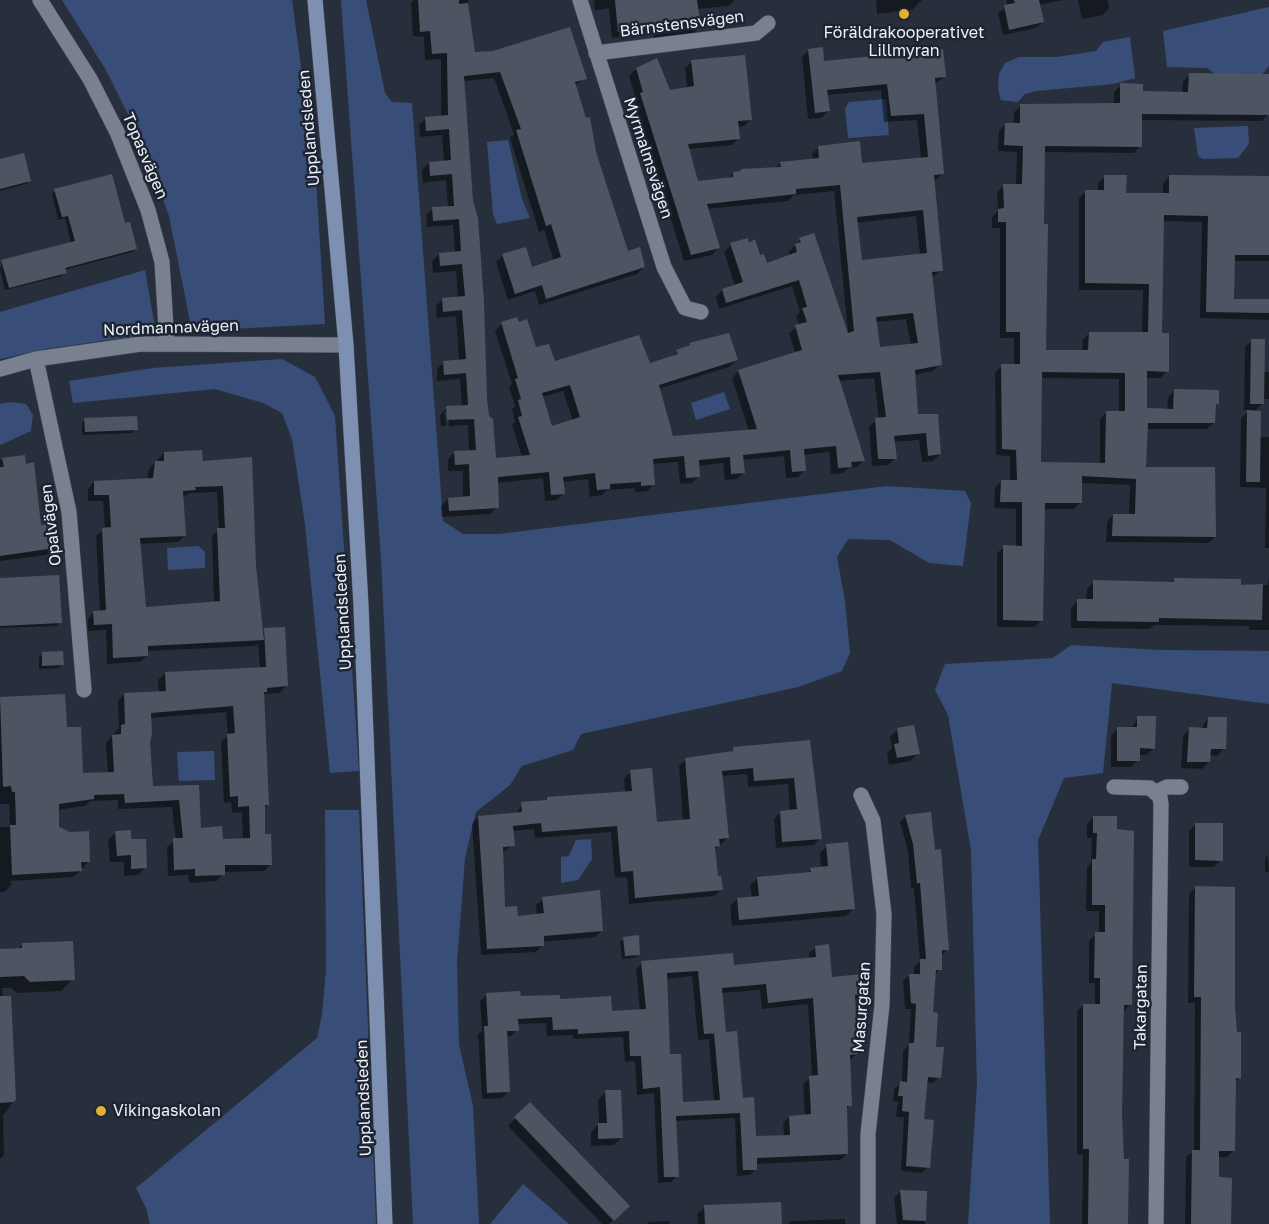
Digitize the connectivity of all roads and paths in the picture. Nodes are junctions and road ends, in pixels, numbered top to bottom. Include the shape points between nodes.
1 (40, 0) edge
2 (315, 0) edge
3 (580, 0) edge
4 (768, 23) dead end
5 (596, 53) junction
6 (701, 312) dead end
7 (167, 344) junction
8 (346, 345) junction
9 (36, 358) junction
10 (0, 369) edge
11 (84, 690) dead end
12 (1114, 787) dead end
13 (1181, 787) dead end
14 (1156, 792) junction
15 (861, 795) dead end
16 (385, 1224) edge
17 (868, 1224) edge
18 (1156, 1224) edge

1 - 7 street, Topasvägen via 90,79 117,132 148,210 162,262
2 - 8 street, Upplandsleden
3 - 5 street, Myrmalmsvägen
4 - 5 street, Bärnstensvägen via 756,33
5 - 6 street, Myrmalmsvägen via 664,267 685,308
7 - 8 street, Nordmannavägen
7 - 9 street, Nordmannavägen via 122,345
8 - 16 street, Upplandsleden via 361,604
9 - 10 street, Nordmannavägen
9 - 11 street, Opalvägen via 69,512
12 - 14 street via 1143,787
13 - 14 street
14 - 18 street, Takargatan via 1162,816
15 - 17 street, Masurgatan via 873,820 884,914 882,1005 868,1145

